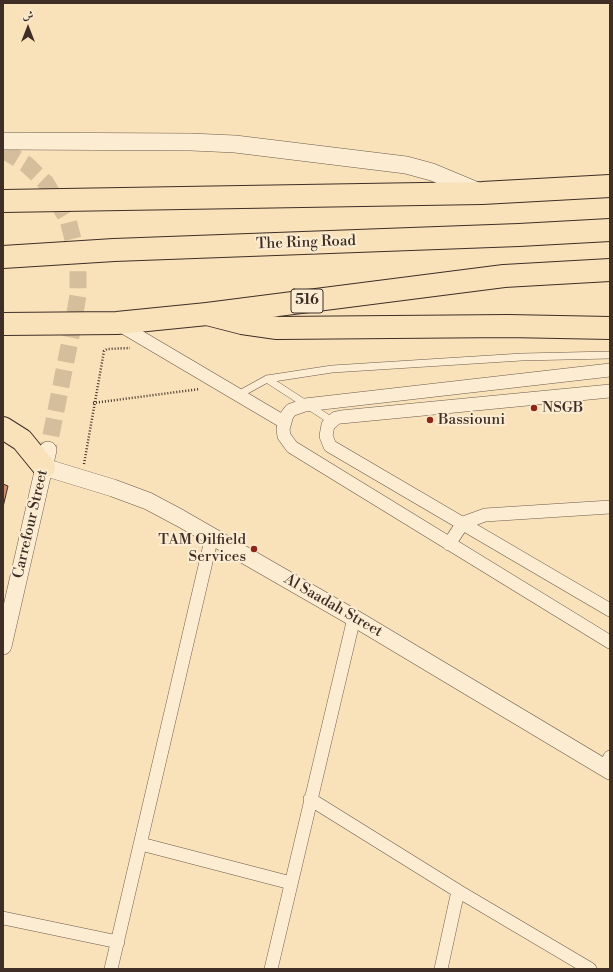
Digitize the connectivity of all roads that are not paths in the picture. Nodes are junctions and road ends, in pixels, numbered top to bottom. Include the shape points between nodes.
1 (3, 141) edge
2 (610, 186) edge
3 (482, 193) junction
4 (3, 201) edge
5 (610, 230) edge
6 (3, 257) edge
7 (610, 270) edge
8 (207, 314) junction
9 (117, 323) junction
10 (3, 324) edge
11 (610, 328) edge
12 (610, 355) edge
13 (610, 370) edge
14 (528, 378) junction
15 (267, 379) junction
16 (610, 391) edge
17 (238, 395) junction
18 (530, 397) junction
19 (305, 405) junction
20 (332, 421) junction
21 (284, 422) junction
22 (3, 428) edge
23 (46, 458) junction
24 (610, 507) edge
25 (463, 523) junction
26 (212, 536) junction
27 (449, 544) junction
28 (610, 610) edge
29 (354, 618) junction
30 (610, 642) edge
31 (3, 646) edge
32 (608, 765) edge
33 (310, 799) junction
34 (140, 844) junction
35 (291, 883) junction
36 (458, 891) junction
37 (3, 918) edge
38 (118, 942) junction
39 (112, 969) edge
40 (271, 969) edge
41 (441, 969) edge
42 (590, 969) edge

1 - 3 street via 191,142 257,146 406,165 432,172
2 - 3 highway
3 - 4 highway
5 - 6 highway, The Ring Road via 519,236 114,250
7 - 8 highway, 516 via 504,276
8 - 9 highway, 516
8 - 11 highway, 516 via 277,328
9 - 10 highway, 516
9 - 17 street
12 - 15 lane via 522,357 332,369
13 - 14 street
14 - 18 street
14 - 19 street
15 - 17 lane
15 - 19 lane
16 - 18 street
17 - 21 street
18 - 20 street via 342,417
19 - 20 lane
19 - 21 street via 292,410
20 - 25 street via 326,431 330,446
21 - 27 street via 284,436 292,447
22 - 23 highway
23 - 26 street, Al Saadah Street via 82,478 148,501
23 - 31 street, Carrefour Street
24 - 25 street via 497,513
25 - 27 street
25 - 28 street
26 - 29 street, Al Saadah Street
26 - 34 street
27 - 30 street
29 - 32 street, Al Saadah Street
29 - 33 street
33 - 35 street
33 - 36 street
34 - 35 street
34 - 38 street
35 - 40 street
36 - 41 street
36 - 42 street
37 - 38 street
38 - 39 street

